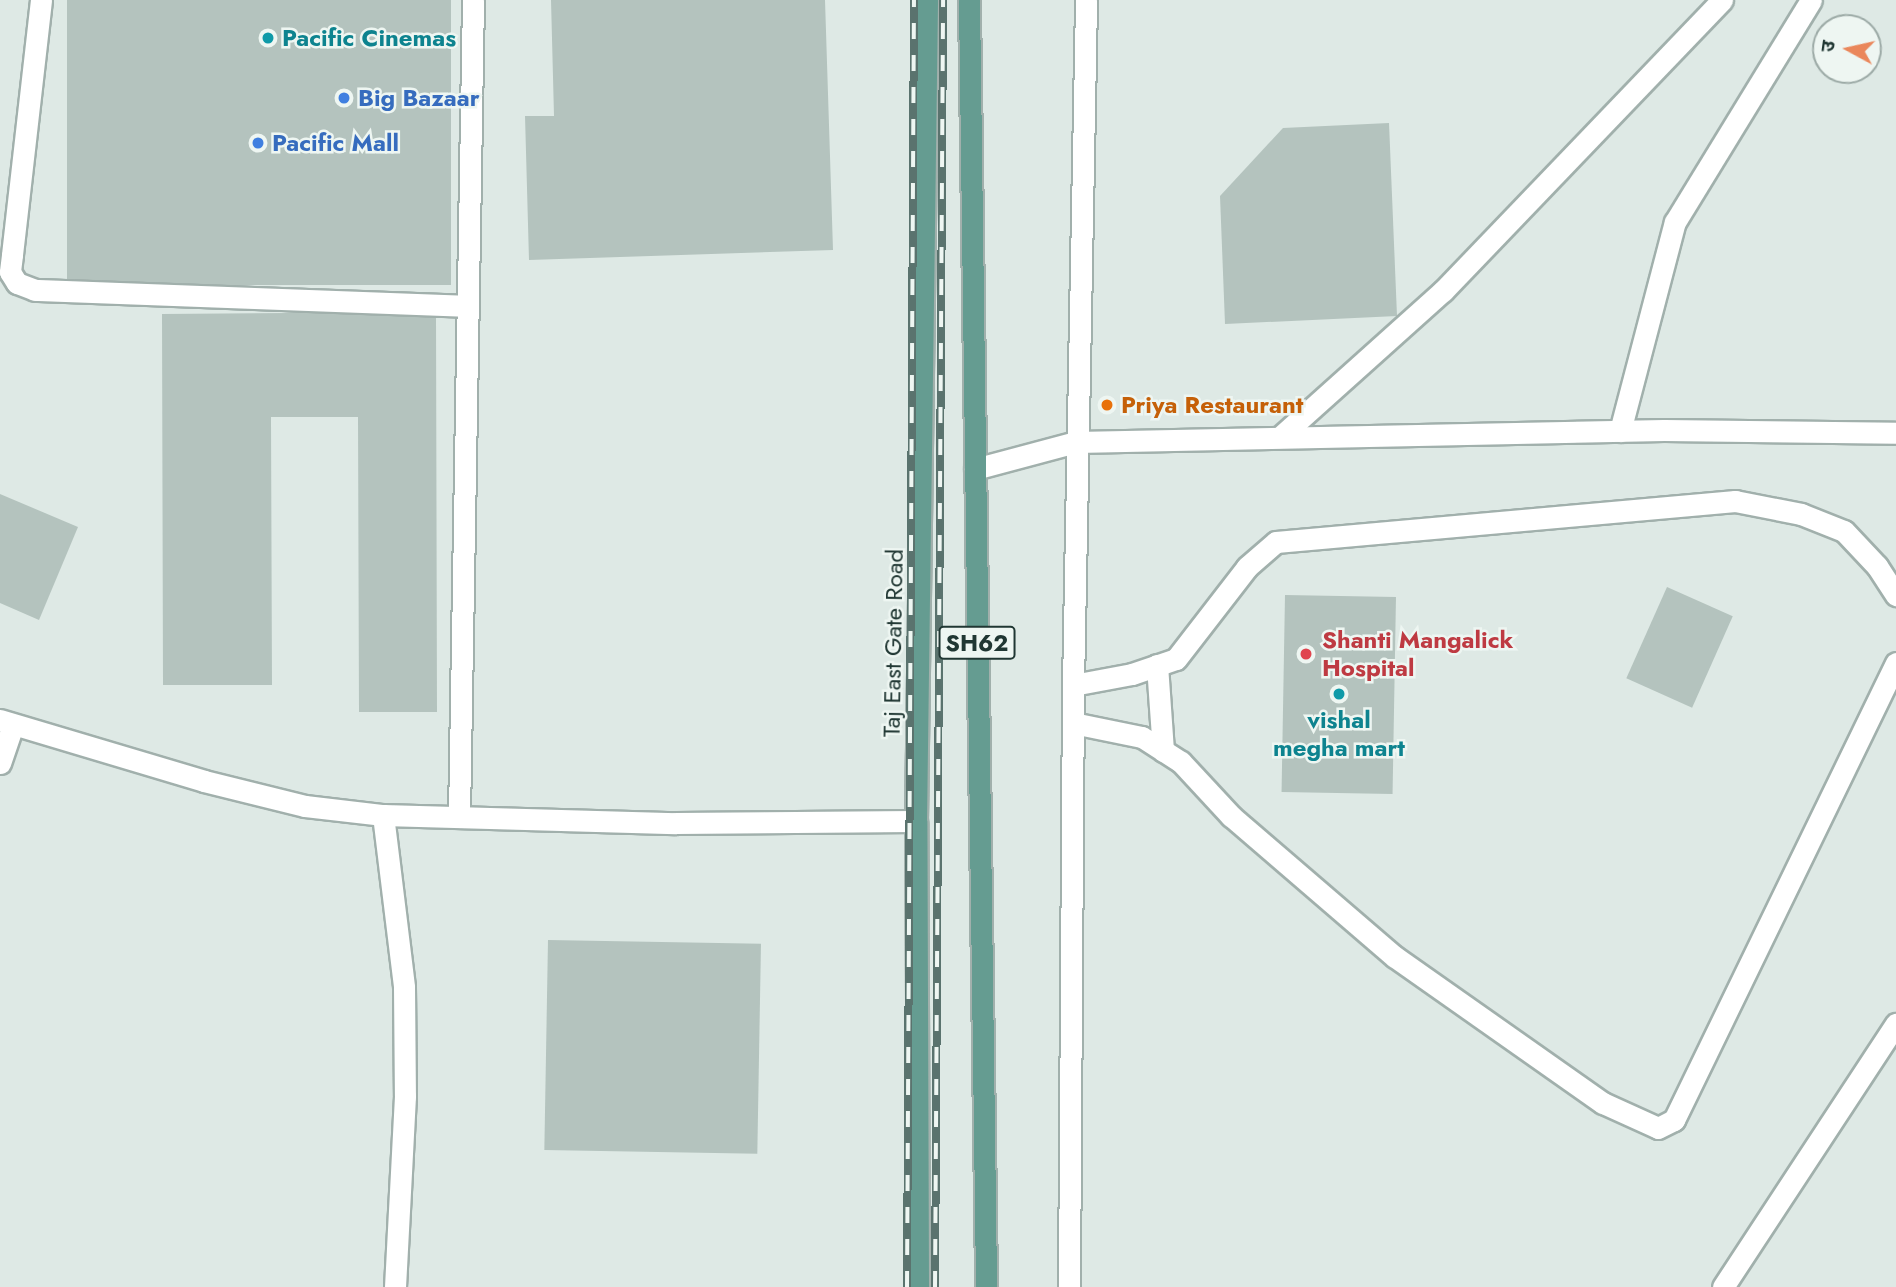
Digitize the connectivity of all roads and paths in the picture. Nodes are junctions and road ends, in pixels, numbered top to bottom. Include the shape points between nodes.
1 (41, 0) edge
2 (473, 0) edge
3 (927, 0) edge
4 (969, 0) edge
5 (1086, 0) edge
6 (1722, 0) edge
7 (1811, 0) edge
8 (467, 306) junction
9 (1620, 431) junction
10 (1896, 433) edge
11 (1280, 437) junction
12 (1076, 442) junction
13 (975, 468) junction
14 (1896, 595) edge
15 (1896, 663) edge
16 (1157, 665) junction
17 (1073, 685) junction
18 (7, 722) edge
19 (1073, 723) junction
20 (1163, 751) junction
21 (0, 763) edge
22 (383, 815) junction
23 (458, 817) junction
24 (916, 821) junction
25 (1895, 1026) edge
26 (395, 1287) edge
27 (918, 1287) edge
28 (986, 1287) edge
29 (1069, 1287) edge
30 (1723, 1287) edge

1 - 8 street via 10,272 17,283 35,290
2 - 8 street
3 - 24 main road, Taj East Gate Road / SH62
4 - 13 main road, SH62
5 - 12 street
6 - 11 street via 1443,291
7 - 9 street via 1675,222
8 - 23 street
9 - 10 street
9 - 11 street
11 - 12 street
12 - 13 street
12 - 17 street
13 - 28 main road, SH62
14 - 16 street via 1877,566 1844,531 1801,514 1735,501 1276,542 1247,567 1176,659
15 - 20 street via 1674,1120 1658,1128 1603,1103 1395,957
16 - 17 street
16 - 20 street
17 - 19 street
18 - 21 street
18 - 22 street via 305,806
19 - 20 street via 1142,737
19 - 29 street
22 - 23 street
22 - 26 street via 404,987 405,1096
23 - 24 street via 676,823
24 - 27 main road, Taj East Gate Road / SH62
25 - 30 street

